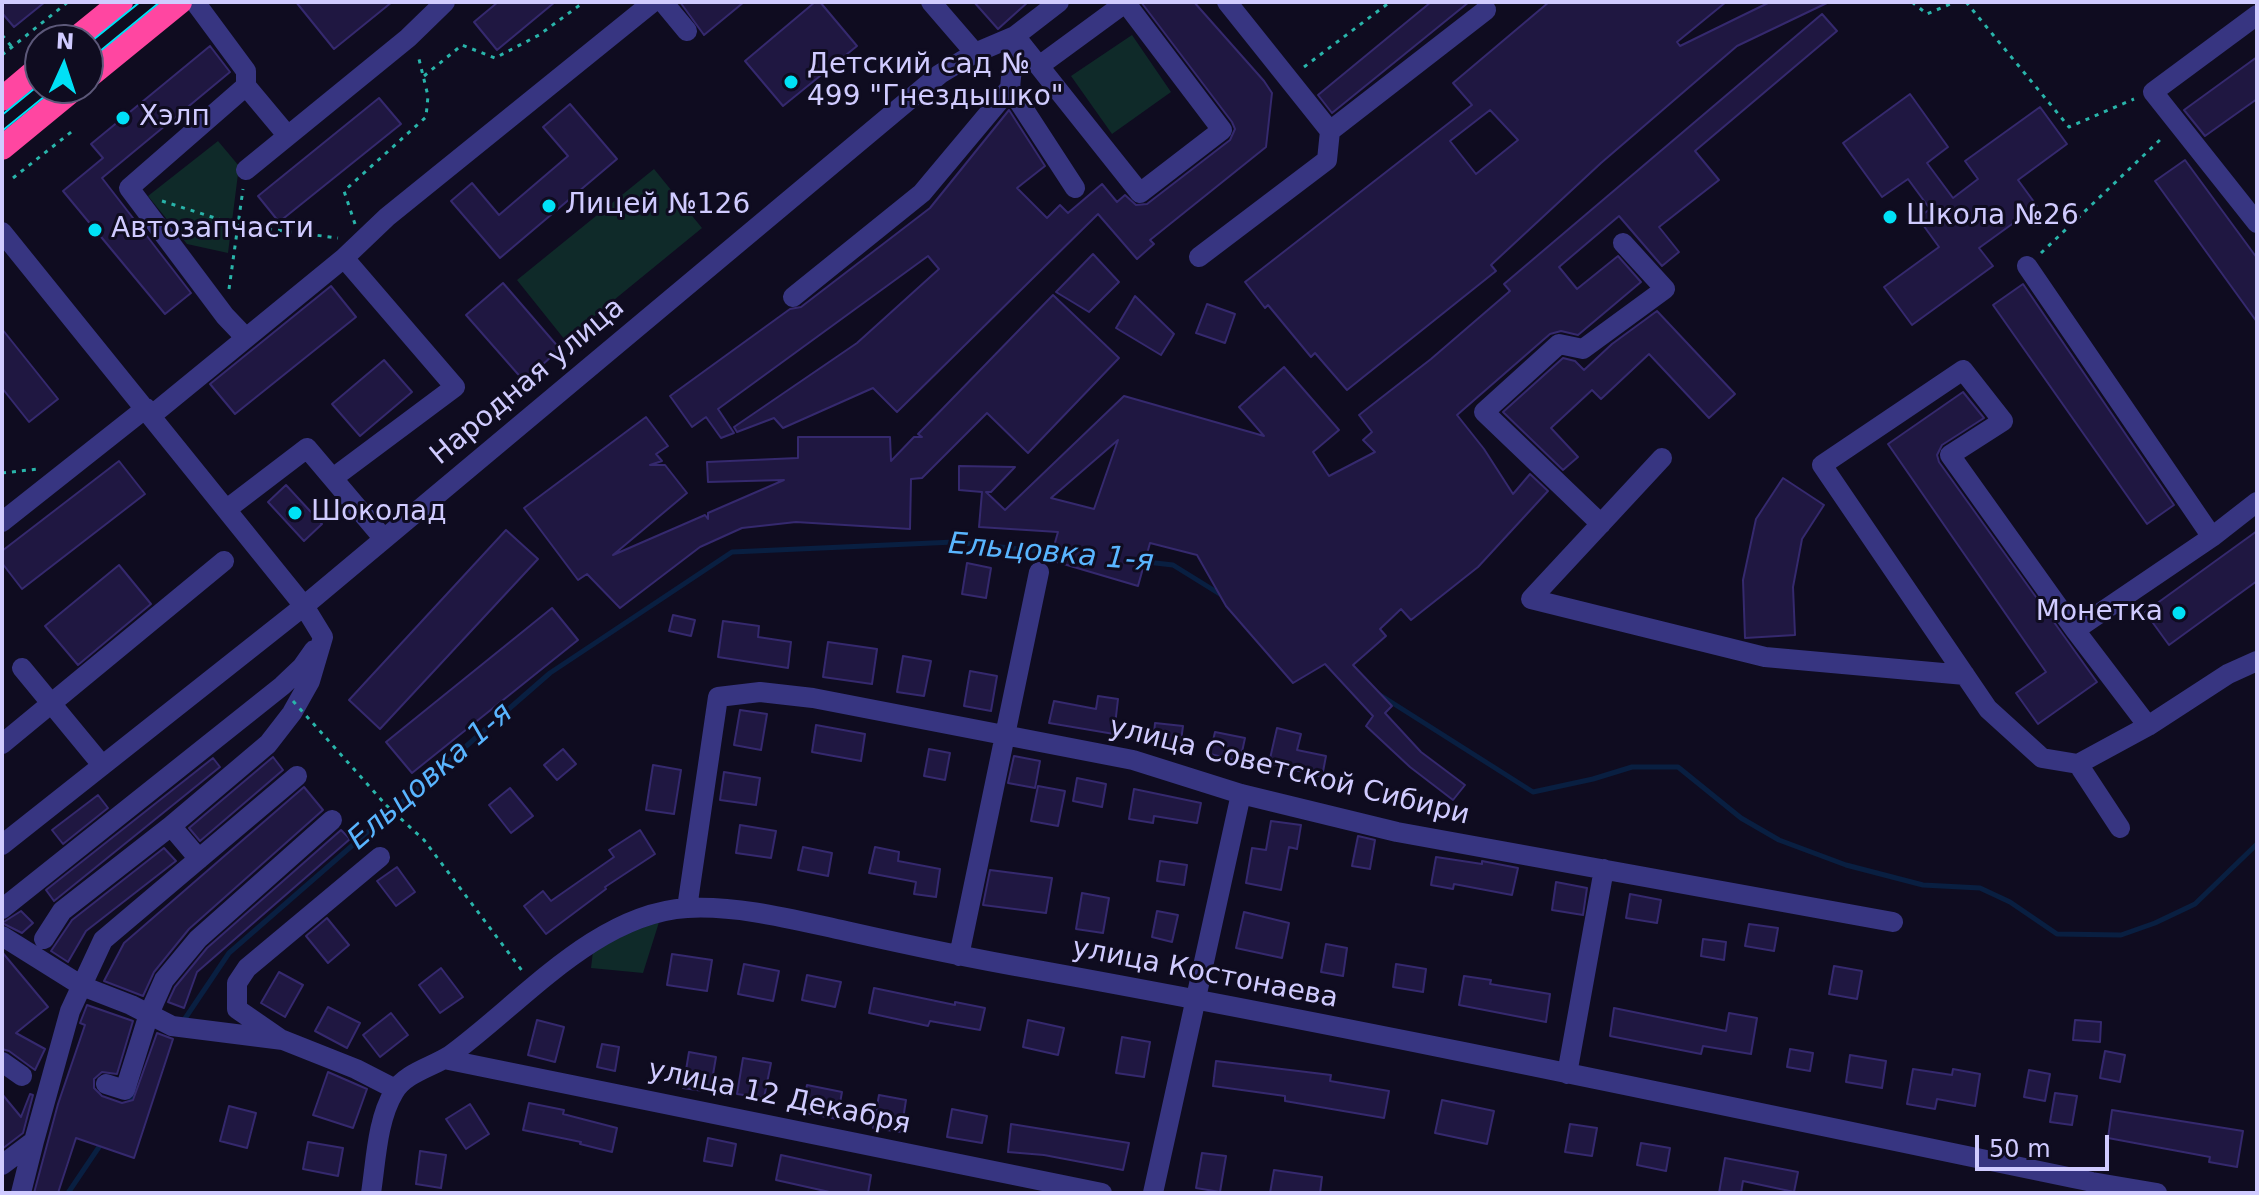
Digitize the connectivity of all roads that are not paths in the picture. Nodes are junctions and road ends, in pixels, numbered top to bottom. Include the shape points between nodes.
1 (121, 2) edge
2 (180, 2) edge
3 (195, 2) edge
4 (445, 2) edge
5 (653, 2) edge
6 (663, 2) edge
7 (931, 2) edge
8 (1125, 2) edge
9 (1227, 2) edge
10 (1052, 4) edge
11 (1486, 10) dead end
12 (2257, 15) edge
13 (94, 24) edge
14 (687, 31) dead end
15 (1015, 36) junction
16 (975, 53) junction
17 (104, 64) edge
18 (1039, 66) junction
19 (24, 79) edge
20 (246, 86) junction
21 (1010, 88) junction
22 (4, 93) edge
23 (56, 104) edge
24 (1330, 131) junction
25 (287, 135) junction
26 (2, 148) edge
27 (246, 170) road end
28 (1075, 188) dead end
29 (2257, 223) edge
30 (2, 232) edge
31 (1623, 243) dead end
32 (1199, 257) dead end
33 (344, 258) junction
34 (2027, 266) road end
35 (793, 297) dead end
36 (246, 338) junction
37 (149, 411) junction
38 (1662, 458) dead end
39 (333, 478) junction
40 (2257, 502) edge
41 (227, 509) junction
42 (2, 522) edge
43 (1601, 524) junction
44 (2212, 537) junction
45 (384, 539) junction
46 (224, 561) dead end
47 (1039, 572) dead end
48 (304, 606) junction
49 (2075, 630) junction
50 (323, 637) junction
51 (2257, 661) edge
52 (22, 668) dead end
53 (1965, 675) junction
54 (51, 704) junction
55 (2148, 726) junction
56 (1005, 735) junction
57 (2, 744) edge
58 (2078, 764) junction
59 (102, 765) junction
60 (297, 776) dead end
61 (1241, 794) junction
62 (332, 820) dead end
63 (171, 826) junction
64 (2120, 828) dead end
65 (2, 845) edge
66 (380, 857) dead end
67 (199, 859) junction
68 (1604, 869) junction
69 (687, 908) junction
70 (2, 909) edge
71 (1893, 922) dead end
72 (2, 936) edge
73 (44, 939) dead end
74 (959, 956) junction
75 (82, 986) junction
76 (1195, 999) junction
77 (149, 1014) junction
78 (283, 1040) junction
79 (444, 1059) junction
80 (2, 1062) edge
81 (1567, 1074) junction
82 (22, 1076) dead end
83 (106, 1084) dead end
84 (395, 1089) junction
85 (34, 1141) junction
86 (2, 1165) edge
87 (2088, 1188) edge
88 (21, 1193) edge
89 (371, 1193) edge
90 (1102, 1193) edge
91 (1153, 1193) edge
92 (2157, 1193) edge

1 - 13 highway
2 - 17 highway
3 - 20 street via 246,71
4 - 25 street
5 - 33 street
6 - 14 street
7 - 16 street
8 - 18 street
8 - 18 street via 1222,130 1140,193
9 - 24 street
10 - 15 street, Народная улица
11 - 24 street
12 - 29 street via 2153,92
15 - 16 street, Народная улица
15 - 18 street
15 - 21 street
16 - 45 street, Народная улица via 927,84
19 - 22 highway
20 - 25 street
20 - 36 street via 129,188
21 - 28 street
21 - 35 street via 922,193
23 - 26 highway
24 - 32 street via 1327,160
25 - 27 street
30 - 37 street
31 - 43 street via 1665,289 1583,349 1559,344 1484,412
33 - 36 street
33 - 39 street via 455,387
34 - 44 street
36 - 37 street
37 - 41 street
37 - 42 street
38 - 43 street
39 - 41 street via 307,448
39 - 45 street
40 - 44 street
41 - 48 street
43 - 53 street via 1531,599 1765,657
44 - 49 street
45 - 48 street, Народная улица
46 - 54 street
47 - 56 street
48 - 50 street
48 - 59 street, Народная улица
49 - 53 street via 1950,455 2003,421 1963,370 1822,465
49 - 55 street
50 - 63 street via 310,681 268,744
50 - 70 street via 282,686
51 - 55 street
52 - 54 street
53 - 58 street via 1988,709 2042,758
54 - 57 street
54 - 59 street
55 - 58 street
56 - 61 street, улица Советской Сибири via 1133,760
56 - 69 street, улица Советской Сибири via 813,698 760,692 718,697
56 - 74 street
58 - 64 street
59 - 65 street, Народная улица
60 - 67 street
61 - 68 street, улица Советской Сибири via 1397,832
61 - 76 street
62 - 77 street via 198,939 164,980
63 - 67 street
63 - 73 street via 62,911
66 - 78 street via 247,968 237,983 237,1009
67 - 75 street via 103,940
68 - 71 street, улица Советской Сибири
68 - 81 street
69 - 74 street, улица Костонаева via 766,914
69 - 79 street, улица Костонаева via 644,916 592,943
72 - 75 street
74 - 76 street, улица Костонаева
75 - 77 street
75 - 85 street via 70,1011
76 - 81 street, улица Костонаева
76 - 91 street
77 - 78 street via 172,1026
77 - 83 street via 125,1090
78 - 84 street
79 - 84 street, улица Костонаева
79 - 90 street, улица 12 Декабря
80 - 82 street
81 - 87 street, улица Костонаева
84 - 89 street via 382,1126
85 - 86 street
85 - 88 street
87 - 92 street, улица Костонаева

